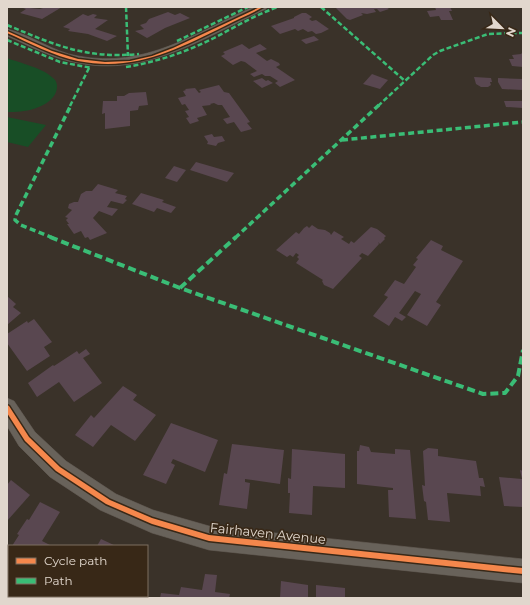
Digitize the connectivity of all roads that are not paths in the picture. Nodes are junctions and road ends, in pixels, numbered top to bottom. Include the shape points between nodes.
1 (262, 7) edge
2 (7, 32) edge
3 (7, 408) edge
4 (523, 571) edge

1 - 2 street via 177,49 126,61 78,60
3 - 4 street, Fairhaven Avenue via 27,439 58,469 108,502 152,521 209,538

